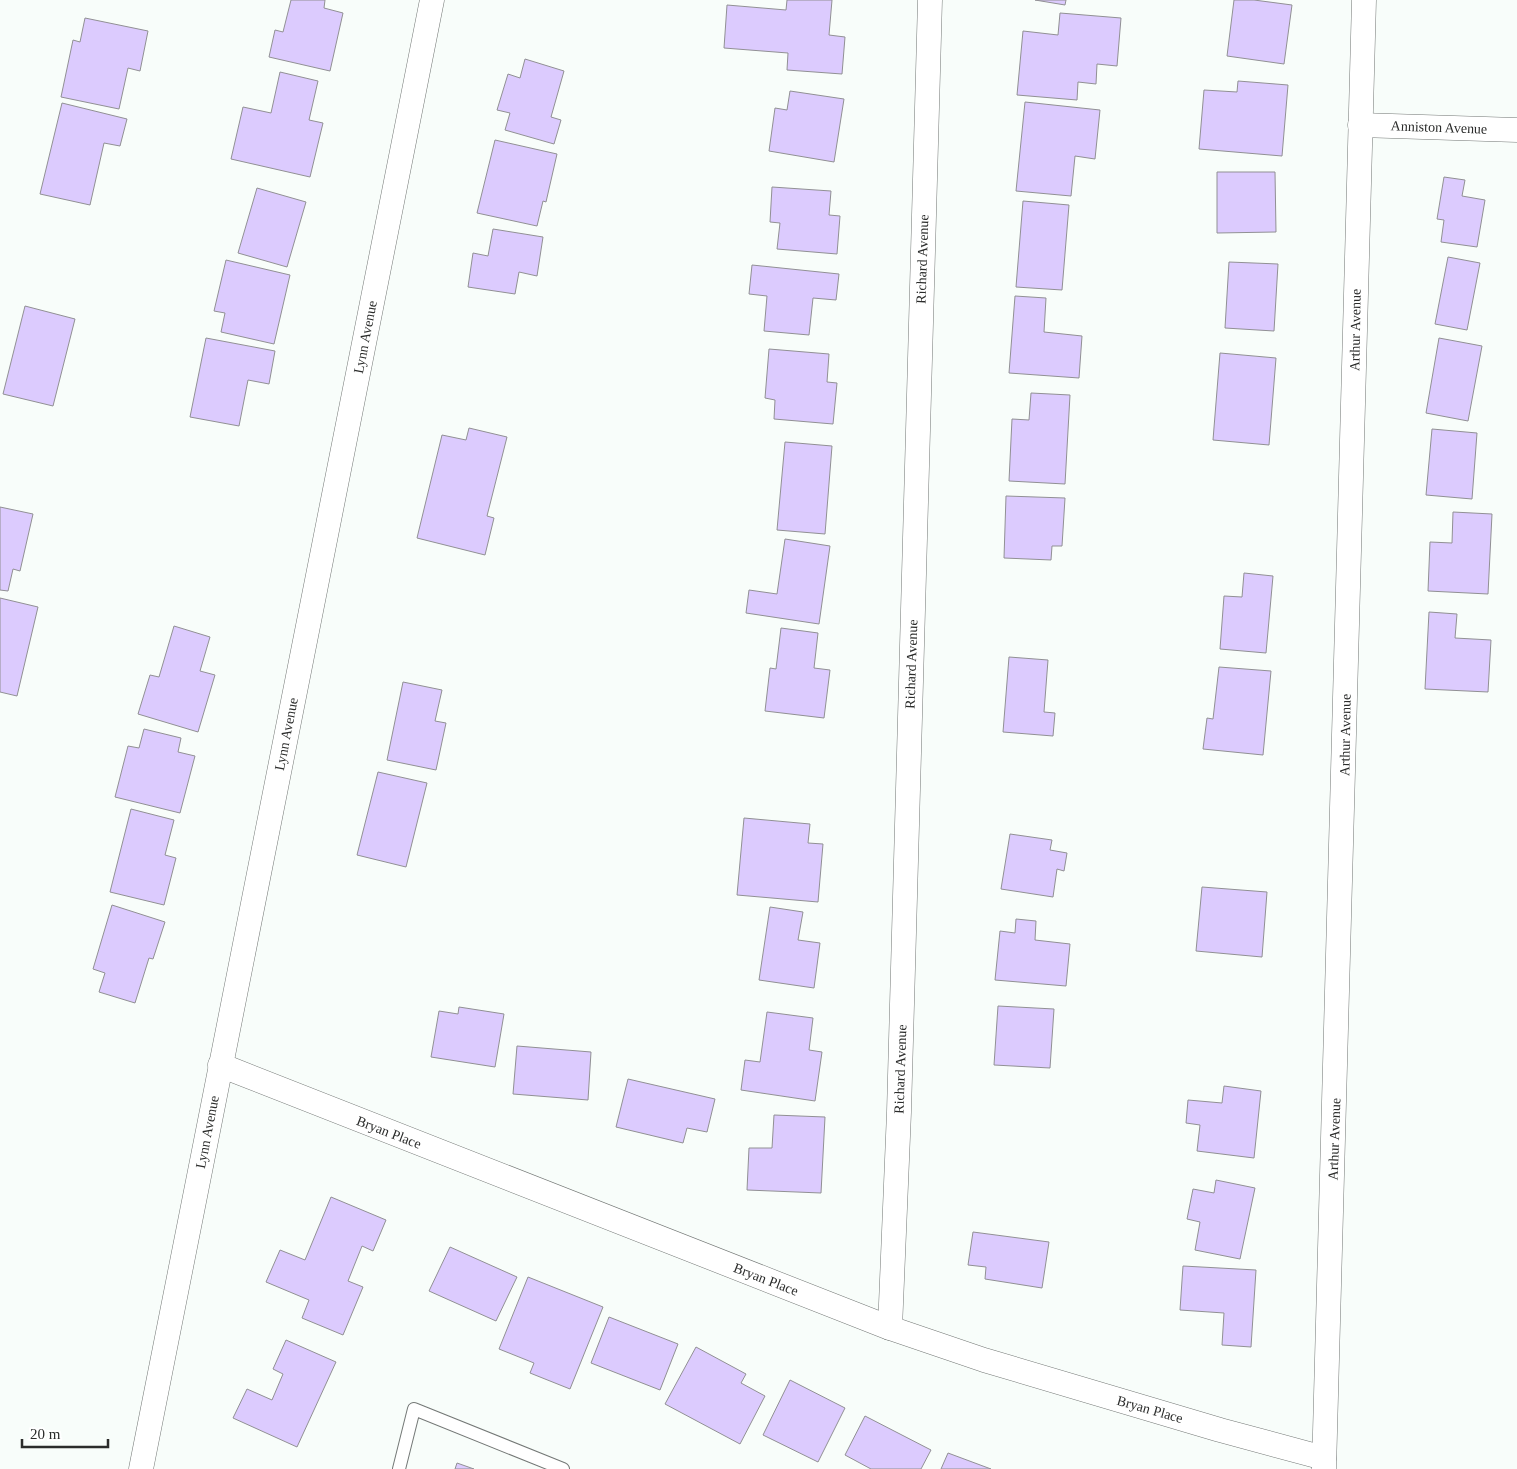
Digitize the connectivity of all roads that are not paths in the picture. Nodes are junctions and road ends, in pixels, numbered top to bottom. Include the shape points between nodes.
1 (432, 0) edge
2 (930, 0) edge
3 (1364, 0) edge
4 (1360, 124) junction
5 (1517, 130) edge
6 (220, 1065) junction
7 (890, 1328) junction
8 (1324, 1464) edge
9 (141, 1469) edge
10 (399, 1469) edge
11 (564, 1469) edge

1 - 6 street, Lynn Avenue
2 - 7 street, Richard Avenue
3 - 4 street, Arthur Avenue
4 - 5 street, Anniston Avenue
4 - 8 street, Arthur Avenue
6 - 7 street, Bryan Place
6 - 9 street, Lynn Avenue
7 - 8 street, Bryan Place
10 - 11 lane via 414,1409

